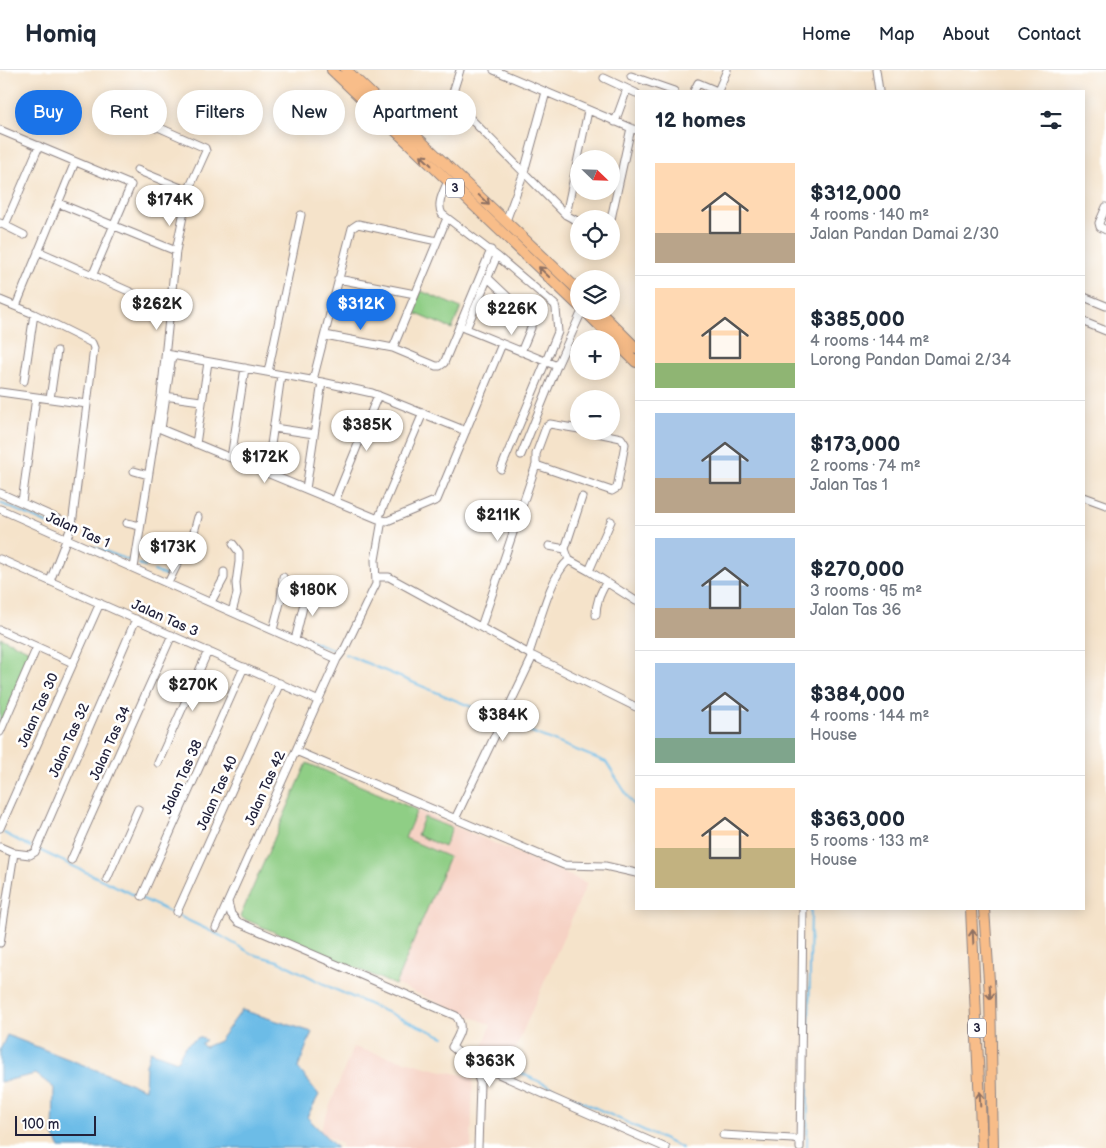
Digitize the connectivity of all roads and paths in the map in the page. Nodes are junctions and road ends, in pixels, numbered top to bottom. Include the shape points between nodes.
1 (332, 70) edge
2 (346, 70) edge
3 (460, 70) edge
4 (494, 70) edge
5 (727, 70) edge
6 (876, 70) edge
7 (504, 72) edge
8 (631, 76) dead end
9 (604, 78) dead end
10 (627, 89) junction
11 (671, 90) edge
12 (694, 90) edge
13 (716, 90) edge
14 (718, 90) edge
15 (879, 90) edge
16 (546, 92) junction
17 (635, 93) edge
18 (588, 111) junction
19 (615, 122) junction
20 (634, 129) edge
21 (167, 131) edge
22 (1, 132) edge
23 (39, 146) junction
24 (75, 162) junction
25 (137, 170) dead end
26 (524, 172) junction
27 (448, 181) junction
28 (188, 191) junction
29 (58, 203) junction
30 (1106, 207) edge
31 (613, 210) edge
32 (301, 215) dead end
33 (566, 215) junction
34 (570, 217) edge
35 (447, 218) junction
36 (506, 221) junction
37 (2, 224) edge
38 (113, 226) junction
39 (1106, 230) edge
40 (24, 235) dead end
41 (437, 241) junction
42 (491, 250) junction
43 (176, 251) junction
44 (38, 252) junction
45 (497, 256) junction
46 (93, 274) junction
47 (488, 278) junction
48 (338, 279) junction
49 (570, 282) edge
50 (415, 294) junction
51 (570, 297) edge
52 (1085, 297) edge
53 (0, 300) edge
54 (16, 306) junction
55 (1106, 306) edge
56 (170, 309) junction
57 (34, 314) junction
58 (579, 320) edge
59 (592, 320) edge
60 (608, 320) edge
61 (1085, 322) edge
62 (459, 326) junction
63 (466, 329) junction
64 (1106, 331) edge
65 (325, 335) junction
66 (502, 344) junction
67 (635, 347) edge
68 (393, 348) junction
69 (57, 351) dead end
70 (521, 352) junction
71 (169, 355) junction
72 (545, 361) junction
73 (635, 361) edge
74 (208, 362) junction
75 (557, 366) junction
76 (245, 368) junction
77 (268, 372) junction
78 (282, 375) junction
79 (313, 380) junction
80 (24, 381) dead end
81 (322, 382) junction
82 (0, 392) edge
83 (378, 395) junction
84 (164, 396) junction
85 (36, 397) junction
86 (50, 399) junction
87 (201, 401) junction
88 (87, 404) junction
89 (422, 413) junction
90 (535, 422) junction
91 (570, 427) edge
92 (159, 428) junction
93 (274, 428) junction
94 (546, 428) junction
95 (466, 431) junction
96 (314, 434) junction
97 (620, 438) edge
98 (196, 444) junction
99 (522, 455) dead end
100 (231, 458) junction
101 (536, 465) junction
102 (501, 469) dead end
103 (134, 471) dead end
104 (268, 473) junction
105 (148, 475) junction
106 (306, 489) junction
107 (0, 493) edge
108 (582, 497) dead end
109 (1085, 497) edge
110 (335, 501) junction
111 (22, 502) junction
112 (1106, 505) edge
113 (0, 509) edge
114 (198, 517) dead end
115 (380, 519) junction
116 (611, 521) dead end
117 (128, 523) dead end
118 (72, 525) junction
119 (140, 526) junction
120 (68, 539) junction
121 (233, 544) dead end
122 (549, 546) dead end
123 (565, 549) junction
124 (0, 559) edge
125 (569, 560) junction
126 (134, 568) junction
127 (589, 571) junction
128 (224, 572) dead end
129 (282, 577) dead end
130 (376, 577) junction
131 (50, 581) junction
132 (168, 583) junction
133 (606, 583) junction
134 (312, 586) dead end
135 (635, 600) edge
136 (210, 602) junction
137 (100, 603) junction
138 (232, 612) junction
139 (596, 615) dead end
140 (136, 619) junction
141 (481, 627) junction
142 (0, 630) edge
143 (273, 630) junction
144 (172, 635) junction
145 (295, 640) junction
146 (37, 647) junction
147 (208, 651) junction
148 (531, 654) junction
149 (337, 658) junction
150 (73, 663) junction
151 (244, 667) junction
152 (280, 683) junction
153 (319, 700) junction
154 (635, 706) edge
155 (0, 732) edge
156 (296, 751) junction
157 (158, 764) dead end
158 (138, 809) dead end
159 (454, 819) junction
160 (0, 828) edge
161 (0, 847) edge
162 (14, 853) junction
163 (71, 860) dead end
164 (635, 873) edge
165 (107, 879) dead end
166 (142, 896) dead end
167 (228, 902) junction
168 (803, 910) edge
169 (971, 910) edge
170 (984, 910) edge
171 (177, 912) dead end
172 (216, 928) dead end
173 (0, 941) edge
174 (469, 1061) junction
175 (723, 1135) dead end
176 (651, 1145) edge
177 (800, 1145) edge
178 (478, 1148) edge
179 (666, 1148) edge
180 (982, 1148) edge
181 (993, 1148) edge

27 -> 1 highway, 3
2 -> 36 highway, 3
3 - 26 street via 453,92 454,102
4 - 7 street
5 - 14 street
6 - 15 street
7 - 16 street
8 - 11 street
9 - 10 street
10 - 17 street
10 - 19 street
12 - 13 street via 698,83
16 - 18 street
16 - 26 street
18 - 19 street
18 - 33 street
19 - 20 street
20 - 31 street
21 - 28 street via 206,149
22 - 23 street
23 - 24 street
23 - 37 street
24 - 29 street
24 - 38 street via 131,185
25 - 28 street
26 - 33 street
26 - 36 street
27 - 35 street via 439,208
51 -> 27 highway, 3
28 - 43 street
29 - 38 street
29 - 44 street
30 - 39 street via 1099,223
32 - 77 street
33 - 34 street
35 - 41 street
35 - 42 street
36 - 49 highway, 3
37 - 40 street
38 - 43 street
38 - 46 street
41 - 48 street via 355,225
41 - 50 street
42 - 45 street
42 - 62 street
43 - 56 street
44 - 46 street
44 - 54 street
45 - 47 street
45 - 72 street via 556,309 558,332
46 - 56 street
47 - 63 street
47 - 70 street via 531,319 531,328
48 - 50 street
48 - 65 street
50 - 68 street
52 - 55 street
53 - 54 street
54 - 57 street
56 - 71 street
57 - 80 street
57 - 88 street via 94,345
58 - 75 street
59 - 73 highway
60 - 67 highway
61 - 64 street
62 - 63 street
62 - 68 street via 440,366
63 - 66 street
65 - 68 street
65 - 79 street
66 - 70 street
66 - 95 street
69 - 86 street
70 - 72 street
71 - 74 street
71 - 84 street
72 - 75 street
72 - 102 street
74 - 76 street
74 - 87 street
75 - 90 street
76 - 77 street
76 - 100 street
77 - 78 street
78 - 79 street
78 - 93 street
79 - 81 street
81 - 83 street
81 - 96 street
82 - 85 street
83 - 89 street
83 - 110 street
84 - 87 street
84 - 92 street
85 - 86 street
85 - 111 street
86 - 88 street
87 - 98 street
88 - 118 street
89 - 95 street
89 - 115 street, Jalan Tas 42
90 - 94 street
90 - 99 street
91 - 94 street via 550,424
92 - 98 street
92 - 105 street
93 - 96 street
93 - 104 street
94 - 101 street via 536,454
95 - 115 street via 438,500 387,521
96 - 106 street
97 - 101 street via 625,444 617,488 612,490
98 - 100 street
100 - 104 street
101 - 141 street
103 - 105 street
104 - 106 street
105 - 119 street
106 - 110 street
107 - 111 street
108 - 123 street
109 - 112 street
110 - 115 street
111 - 118 street
113 - 120 street, Jalan Tas 1
114 - 132 street via 189,549 183,553
115 - 130 street, Jalan Tas 42
116 - 127 street
117 - 119 street
118 - 120 street
119 - 126 street
120 - 126 street, Jalan Tas 1
120 - 131 street
121 - 138 street via 240,555
122 - 123 street
123 - 125 street
124 - 131 street, Jalan Tas 3
125 - 127 street
125 - 148 street via 554,581
126 - 132 street, Jalan Tas 1
127 - 133 street
128 - 136 street via 224,578
129 - 143 street via 281,598
130 - 141 street via 389,577
130 - 149 street, Jalan Tas 42 via 372,592
131 - 137 street, Jalan Tas 3
132 - 136 street, Jalan Tas 1
133 - 135 street
133 - 139 street via 599,595
134 - 145 street
136 - 138 street, Jalan Tas 1
137 - 140 street, Jalan Tas 3
137 - 150 street, Jalan Tas 30
138 - 143 street, Jalan Tas 1
140 - 144 street, Jalan Tas 3
140 - 162 street, Jalan Tas 32 via 35,852 30,855
141 - 148 street
142 - 146 street
143 - 145 street, Jalan Tas 1
144 - 147 street, Jalan Tas 3
144 - 163 street, Jalan Tas 34
145 - 149 street, Jalan Tas 1
146 - 150 street
146 - 155 street
147 - 151 street, Jalan Tas 3
147 - 157 street
148 - 154 street
148 - 159 street
149 - 153 street, Jalan Tas 42
150 - 160 street, Jalan Tas 30
151 - 152 street, Jalan Tas 3
151 - 166 street, Jalan Tas 38
152 - 153 street, Jalan Tas 3
152 - 171 street, Jalan Tas 40
153 - 156 street, Jalan Tas 42
156 - 159 street
156 - 167 street, Jalan Tas 42
158 - 165 street
159 - 164 street via 564,865 605,866
161 - 162 street
162 - 173 street
167 - 172 street, Jalan Tas 42
167 - 174 street via 231,914 238,922 453,1014 460,1021 461,1028 452,1047
168 - 177 street
180 -> 169 highway, 3
170 -> 181 highway, 3 via 990,995
174 - 176 street
174 - 178 street via 480,1084
175 - 177 street via 793,1139
176 - 179 street

